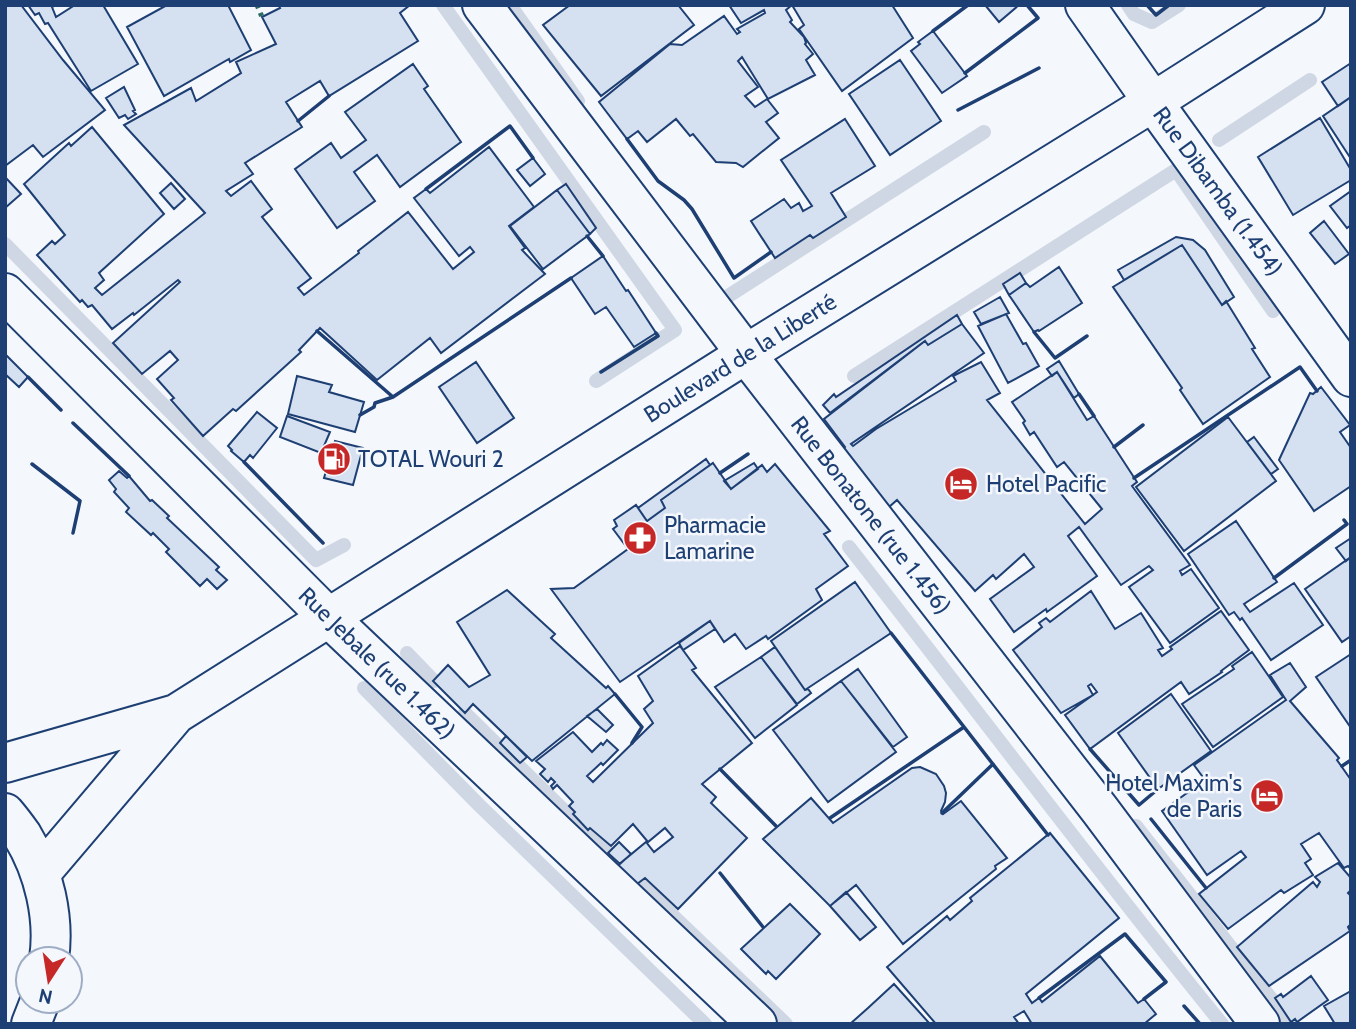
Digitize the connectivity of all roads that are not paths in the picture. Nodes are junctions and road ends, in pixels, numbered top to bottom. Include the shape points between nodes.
1 (482, 5) edge
2 (1085, 5) edge
3 (1305, 5) edge
4 (1153, 102) junction
5 (5, 293) edge
6 (746, 354) junction
7 (1351, 377) edge
8 (328, 617) junction
9 (176, 714) junction
10 (5, 762) edge
11 (5, 813) edge
12 (40, 874) junction
13 (51, 945) edge
14 (757, 1024) edge
15 (1260, 1024) edge

1 - 6 main road, Rue Bonatone (rue 1.456)
2 - 4 main road, Rue Dibamba (1.454)
3 - 4 main road, Boulevard de la Liberté
4 - 6 main road, Boulevard de la Liberté
4 - 7 main road, Rue Dibamba (1.454)
5 - 8 main road, Rue Jebale (rue 1.462)
6 - 8 main road, Boulevard de la Liberté
6 - 15 main road, Rue Bonatone (rue 1.456)
8 - 9 main road, Boulevard de la Liberté
8 - 14 main road, Rue Jebale (rue 1.462)
9 - 10 main road, Boulevard de la Liberté
9 - 12 main road, Boulevard de la Liberté
11 - 12 main road
12 - 13 main road

